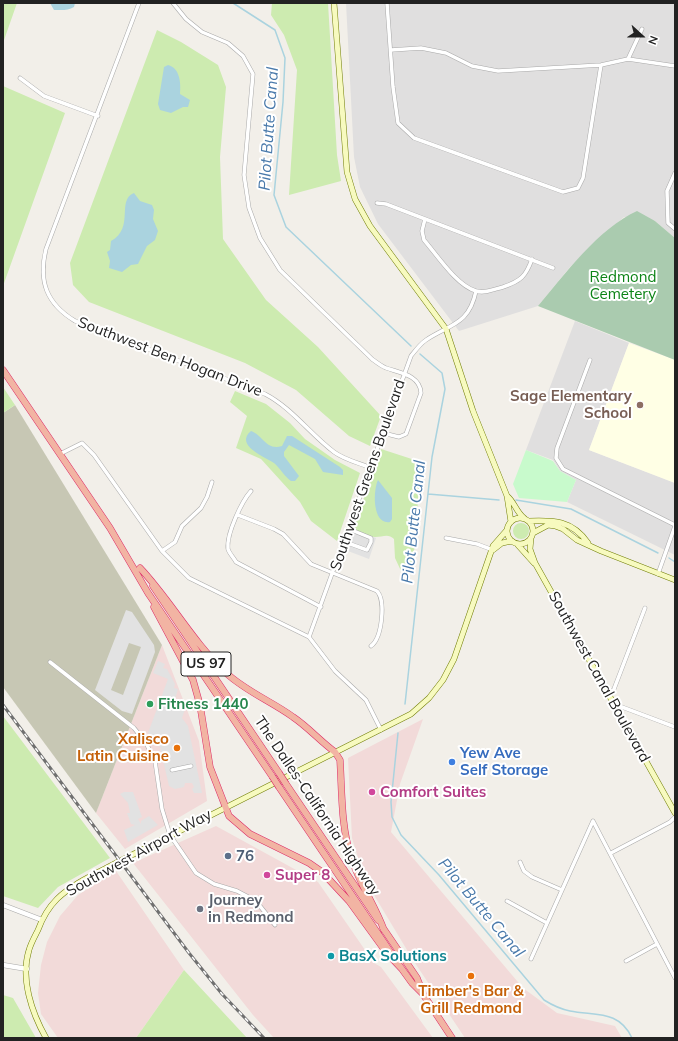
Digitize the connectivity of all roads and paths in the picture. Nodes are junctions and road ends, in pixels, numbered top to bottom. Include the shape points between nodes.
1 (139, 3) edge
2 (173, 3) edge
3 (334, 3) edge
4 (387, 3) edge
5 (642, 29) dead end
6 (391, 50) junction
7 (628, 59) junction
8 (601, 65) junction
9 (675, 66) edge
10 (20, 78) dead end
11 (98, 116) junction
12 (675, 173) edge
13 (378, 203) dead end
14 (425, 219) junction
15 (675, 229) edge
16 (532, 259) junction
17 (553, 268) dead end
18 (476, 292) junction
19 (446, 329) junction
20 (590, 360) dead end
21 (3, 370) edge
22 (404, 373) junction
23 (383, 433) junction
24 (60, 454) junction
25 (371, 468) junction
26 (212, 482) dead end
27 (251, 491) dead end
28 (507, 496) junction
29 (238, 515) junction
30 (527, 520) junction
31 (511, 522) junction
32 (675, 525) edge
33 (349, 529) junction
34 (507, 530) junction
35 (533, 533) junction
36 (446, 538) dead end
37 (531, 538) junction
38 (344, 542) junction
39 (514, 542) junction
40 (588, 543) junction
41 (492, 550) junction
42 (162, 551) junction
43 (129, 558) junction
44 (535, 563) junction
45 (140, 568) junction
46 (333, 573) junction
47 (658, 574) junction
48 (675, 580) edge
49 (148, 593) junction
50 (321, 607) junction
51 (645, 608) dead end
52 (309, 637) junction
53 (371, 646) dead end
54 (50, 662) dead end
55 (609, 695) junction
56 (613, 704) junction
57 (675, 728) edge
58 (381, 730) junction
59 (335, 752) junction
60 (191, 766) dead end
61 (172, 770) dead end
62 (225, 807) junction
63 (675, 813) edge
64 (675, 817) edge
65 (170, 835) junction
66 (611, 853) junction
67 (520, 862) dead end
68 (562, 890) junction
69 (507, 901) dead end
70 (3, 905) edge
71 (42, 920) junction
72 (547, 923) junction
73 (275, 925) dead end
74 (384, 930) junction
75 (657, 944) junction
76 (532, 958) dead end
77 (626, 961) dead end
78 (3, 965) edge
79 (401, 968) junction
80 (27, 969) junction
81 (675, 978) edge
82 (423, 994) junction
83 (46, 1038) edge
84 (452, 1038) edge

1 - 11 street, Southwest Ben Hogan Drive
2 - 22 street via 186,19 202,32 233,47 243,56 253,74 244,175 249,208 260,238 280,270 372,359 384,367
3 - 19 main road via 347,172 355,199 370,226
4 - 6 street
5 - 7 street
6 - 8 street via 421,48 446,53 472,66 498,71
6 - 8 street via 398,123 414,138 563,192 578,188 582,178
7 - 8 street
7 - 9 street
10 - 11 street via 44,96
11 - 25 street, Southwest Ben Hogan Drive via 44,259 45,286 53,302 75,321 265,394 280,403 334,452
12 - 15 street via 667,192 668,223
13 - 14 street
14 - 16 street
14 - 18 street via 422,231 424,240 461,284
16 - 17 street
16 - 18 street via 528,272 517,282 490,291
18 - 19 street, Southwest Greens Boulevard via 469,313
19 - 22 street, Southwest Greens Boulevard via 425,341 411,356
19 - 28 main road via 473,411
20 - 32 street via 557,448 556,458 562,469
21 - 24 highway, The Dalles-California Highway / US 97
22 - 23 street, Southwest Greens Boulevard
22 - 23 street via 416,380 421,393 406,434 399,437
23 - 25 street, Southwest Greens Boulevard
24 - 42 street via 82,443 94,455
24 - 43 highway, The Dalles-California Highway / US 97
25 - 33 street, Southwest Greens Boulevard
26 - 42 street via 201,508 182,526 175,542
27 - 29 street via 244,498
28 - 30 main road via 518,514
28 - 31 main road
29 - 46 street via 274,529 291,542 311,564
29 - 50 street via 229,538 228,550 236,562
30 - 31 main road via 519,518
30 - 35 main road via 532,526
30 - 40 main road via 560,522
31 - 34 main road
32 - 47 street
33 - 38 street, Southwest Greens Boulevard
33 - 38 street via 371,538 371,542 367,550
34 - 39 main road via 508,537
34 - 41 main road, Southwest Airport Way via 492,546
35 - 37 main road
35 - 40 main road via 548,525 555,526 577,540
36 - 41 street via 477,544
37 - 39 main road via 525,543
37 - 44 main road, Southwest Canal Boulevard via 530,549
38 - 46 street, Southwest Greens Boulevard
39 - 41 main road via 502,542
39 - 44 main road
40 - 47 main road via 601,551
41 - 58 main road, Southwest Airport Way via 454,659 443,680 411,714
42 - 52 street via 189,578
43 - 45 highway, The Dalles-California Highway / US 97
43 - 49 highway, The Dalles-California Highway / US 97 via 134,572
44 - 55 main road, Southwest Canal Boulevard
45 - 59 highway via 225,672 240,685 292,716
45 - 74 highway, The Dalles-California Highway / US 97, bridge
46 - 50 street, Southwest Greens Boulevard
46 - 53 street via 374,588 381,595 383,606 378,639
47 - 48 main road
49 - 62 highway via 193,680 200,705 210,767
49 - 79 highway, The Dalles-California Highway / US 97, bridge
50 - 52 street, Southwest Greens Boulevard
51 - 55 street via 614,689
52 - 58 street via 335,671 366,700
54 - 65 street via 134,728 146,743 155,760 162,808
55 - 56 main road, Southwest Canal Boulevard
56 - 57 street
56 - 63 main road, Southwest Canal Boulevard
58 - 59 main road, Southwest Airport Way
59 - 62 main road, Southwest Airport Way
59 - 74 highway via 340,760 346,837 350,855
60 - 61 street
62 - 65 main road, Southwest Airport Way
62 - 79 highway via 229,816 250,834 322,872 349,901 386,952
64 - 66 street
65 - 71 main road, Southwest Airport Way via 79,884 57,899
65 - 73 street via 196,873 214,884 238,891 256,901
66 - 68 street via 593,821
66 - 75 street
67 - 68 street via 524,871 532,877
68 - 72 street
69 - 72 street
70 - 71 street
71 - 80 main road, Southwest Airport Way via 28,950
72 - 76 street
74 - 82 highway, The Dalles-California Highway / US 97 via 417,978
75 - 77 street
75 - 81 street
78 - 80 street
79 - 82 highway, The Dalles-California Highway / US 97
80 - 83 main road, Southwest Airport Way via 28,991 36,1020
82 - 84 highway, The Dalles-California Highway / US 97

